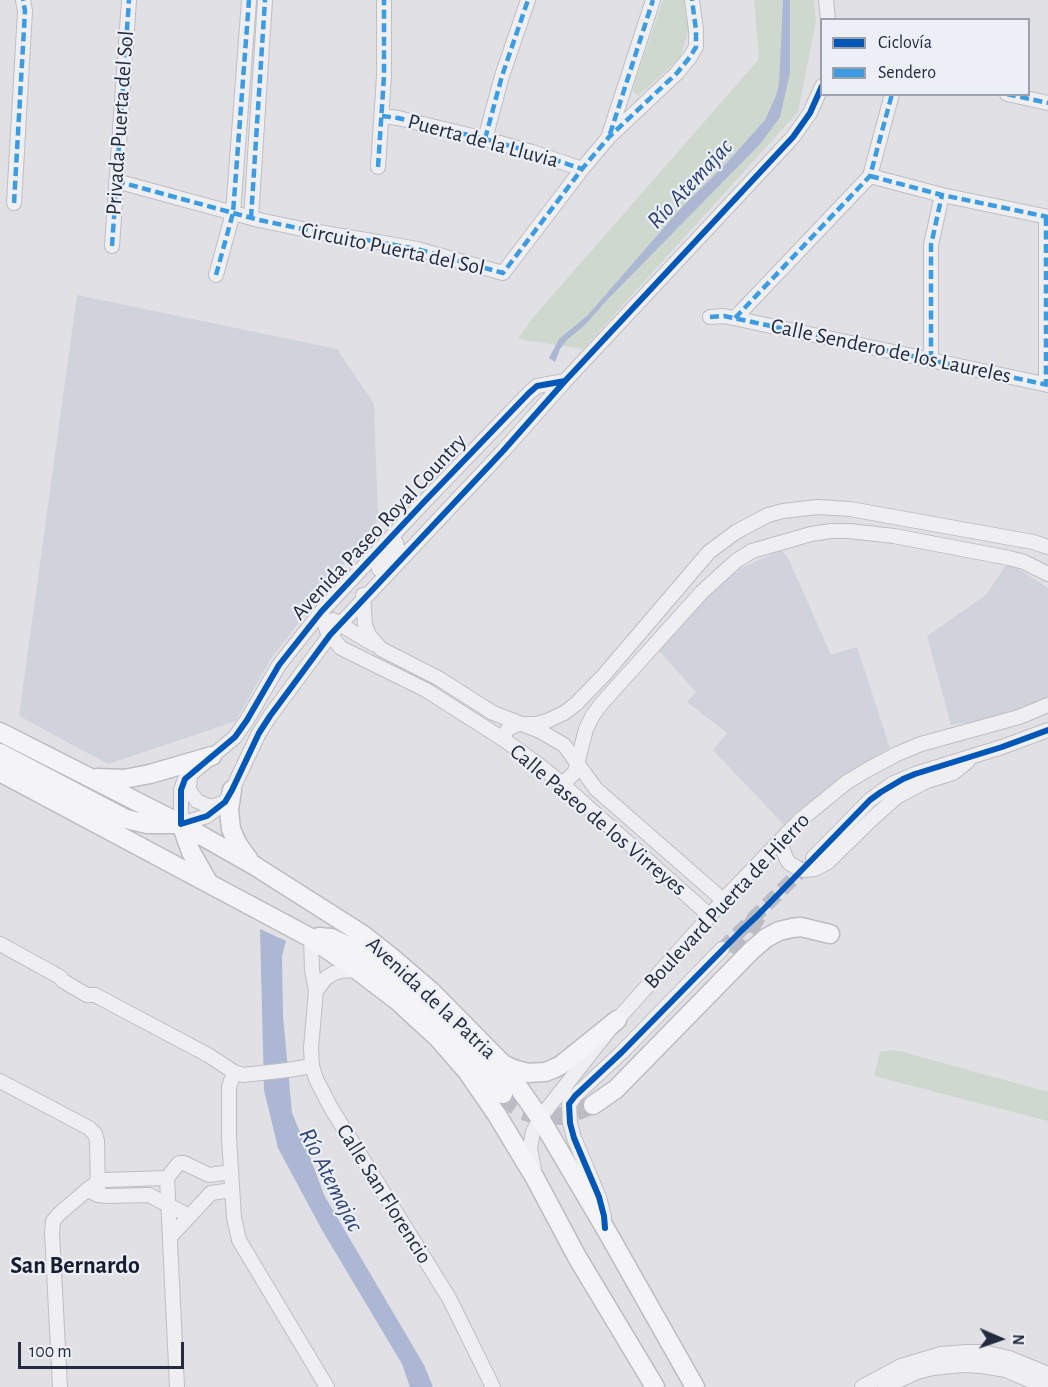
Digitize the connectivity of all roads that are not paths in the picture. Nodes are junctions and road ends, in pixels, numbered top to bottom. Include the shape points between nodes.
1 (22, 0) edge
2 (129, 0) edge
3 (249, 0) edge
4 (265, 0) edge
5 (384, 0) edge
6 (528, 0) edge
7 (653, 0) edge
8 (692, 0) edge
9 (826, 0) edge
10 (828, 18) edge
11 (244, 66) junction
12 (261, 67) junction
13 (820, 90) edge
14 (891, 96) edge
15 (1016, 96) edge
16 (1048, 103) edge
17 (382, 116) junction
18 (609, 137) junction
19 (485, 139) junction
20 (378, 167) dead end
21 (582, 169) junction
22 (870, 176) junction
23 (116, 181) junction
24 (942, 195) junction
25 (14, 203) dead end
26 (232, 213) junction
27 (1047, 217) edge
28 (251, 218) junction
29 (112, 246) dead end
30 (216, 274) dead end
31 (710, 317) dead end
32 (735, 318) junction
33 (931, 360) junction
34 (565, 381) junction
35 (1047, 384) edge
36 (487, 437) junction
37 (467, 489) junction
38 (831, 508) junction
39 (831, 531) junction
40 (392, 536) junction
41 (1048, 547) edge
42 (709, 552) junction
43 (725, 570) junction
44 (1048, 574) edge
45 (362, 600) junction
46 (321, 612) junction
47 (340, 624) junction
48 (330, 635) junction
49 (381, 649) junction
50 (279, 665) junction
51 (1048, 705) edge
52 (519, 724) junction
53 (1048, 730) edge
54 (0, 732) edge
55 (259, 733) junction
56 (503, 739) junction
57 (0, 753) edge
58 (212, 756) junction
59 (974, 756) junction
60 (578, 763) junction
61 (0, 772) edge
62 (191, 773) junction
63 (87, 776) junction
64 (561, 783) junction
65 (229, 796) junction
66 (181, 824) junction
67 (788, 831) junction
68 (813, 858) tunnel mouth
69 (255, 866) junction
70 (210, 884) junction
71 (723, 900) junction
72 (710, 916) junction
73 (362, 934) junction
74 (830, 934) dead end
75 (311, 938) junction
76 (0, 944) edge
77 (727, 951) joint
78 (357, 970) junction
79 (316, 991) junction
80 (617, 1020) junction
81 (500, 1061) junction
82 (312, 1066) junction
83 (234, 1072) junction
84 (0, 1081) edge
85 (503, 1094) tunnel mouth
86 (540, 1118) junction
87 (231, 1172) junction
88 (167, 1178) junction
89 (535, 1178) junction
90 (94, 1189) junction
91 (232, 1190) junction
92 (168, 1205) junction
93 (189, 1216) junction
94 (605, 1228) junction
95 (170, 1237) junction
96 (1048, 1374) edge
97 (60, 1387) edge
98 (177, 1387) edge
99 (327, 1387) edge
100 (493, 1387) edge
101 (655, 1387) edge
102 (695, 1387) edge
103 (862, 1387) edge
104 (885, 1387) edge
105 (1045, 1387) edge

1 - 25 street via 25,11
2 - 23 street, Privada Puerta del Sol
3 - 11 street
4 - 12 street
5 - 17 street
6 - 19 street
7 - 18 street, Circuito Puerta del Sol
8 - 18 street, Circuito Puerta del Sol via 696,47 690,57
9 - 10 street
11 - 12 street
11 - 26 street
12 - 28 street
13 - 34 street, Avenida Paseo Royal Country via 793,136
14 - 22 street, Calle Sendero de los Laureles
15 - 16 street
17 - 19 street, Puerta de la Lluvia
17 - 20 street
18 - 21 street, Circuito Puerta del Sol
19 - 21 street, Puerta de la Lluvia
21 - 28 street, Circuito Puerta del Sol via 503,273 417,249
22 - 24 street
22 - 32 street, Calle Sendero de los Laureles
23 - 26 street, Circuito Puerta del Sol
23 - 29 street, Privada Puerta del Sol
24 - 27 street
24 - 33 street via 931,245
26 - 28 street, Circuito Puerta del Sol
26 - 30 street
27 - 35 street
31 - 32 street, Calle Sendero de los Laureles
32 - 33 street, Calle Sendero de los Laureles
33 - 35 street, Calle Sendero de los Laureles
34 - 36 street, Avenida Paseo Royal Country via 537,386
34 - 37 street, Avenida Paseo Royal Country
36 - 37 street via 491,451 472,472
36 - 40 street, Avenida Paseo Royal Country
37 - 45 street, Avenida Paseo Royal Country
38 - 39 street
38 - 41 street
38 - 42 street via 794,509 768,515
39 - 43 street via 752,551
39 - 44 street via 872,533 1009,558
40 - 45 street via 395,552 366,583
40 - 46 street, Avenida Paseo Royal Country
42 - 43 street
42 - 52 street via 576,704 547,722
43 - 60 street via 602,703 586,729
45 - 47 street, Avenida Paseo Royal Country
45 - 49 street via 365,625
46 - 47 street, Calle Paseo de los Virreyes
46 - 48 street
46 - 50 street, Avenida Paseo Royal Country
47 - 48 street, Avenida Paseo Royal Country
47 - 49 street, Calle Paseo de los Virreyes
48 - 55 street, Avenida Paseo Royal Country
48 - 56 street, Calle Paseo de los Virreyes via 341,648 426,690
49 - 52 street, Calle Paseo de los Virreyes
50 - 55 street via 285,679 263,716
50 - 58 street, Avenida Paseo Royal Country via 235,737
51 - 67 street, Boulevard Puerta de Hierro via 897,754 848,782
52 - 56 street via 507,730
52 - 60 street, Calle Paseo de los Virreyes via 564,745
53 - 59 street, Boulevard Puerta de Hierro
54 - 63 main road, Avenida de la Patria
55 - 65 street, Avenida Paseo Royal Country
56 - 64 street, Calle Paseo de los Virreyes
57 - 66 main road via 126,819 147,824
58 - 62 street, Avenida Paseo Royal Country
58 - 63 main road via 134,777
59 - 67 street via 953,773 898,796 816,869 799,869 786,858 783,842
59 - 68 street, Boulevard Puerta de Hierro via 892,784 870,800
60 - 64 street via 572,776
60 - 71 street, Calle Paseo de los Virreyes via 596,789
61 - 70 main road, Avenida de la Patria
62 - 65 street via 189,788 197,801 208,806 220,805
62 - 66 street via 182,790
63 - 66 main road, Avenida de la Patria
64 - 72 street, Calle Paseo de los Virreyes
65 - 66 street via 207,816
65 - 69 main road via 231,829 241,850
66 - 69 main road, Avenida de la Patria
66 - 70 main road via 190,852
67 - 71 street, Boulevard Puerta de Hierro
69 - 73 main road, Avenida de la Patria
70 - 75 main road, Avenida de la Patria
71 - 72 street, Boulevard Puerta de Hierro
72 - 80 street, Boulevard Puerta de Hierro
73 - 75 main road via 324,925
73 - 81 main road, Avenida de la Patria via 432,992
74 - 77 main road via 792,927 766,938 616,1089 593,1105 607,1084
75 - 78 main road, Avenida de la Patria
75 - 79 street, Calle San Florencio
75 - 85 main road via 339,941 393,976 456,1034
76 - 83 street
77 - 94 street, Boulevard Puerta de Hierro via 569,1104 574,1138 599,1197
78 - 79 street via 334,973
78 - 89 main road, Avenida de la Patria via 408,1010 466,1070
79 - 82 street, Calle San Florencio
80 - 81 main road via 561,1065 545,1072 528,1073
80 - 86 street, Boulevard Puerta de Hierro
81 - 86 main road, Avenida de la Patria
82 - 83 street via 243,1075
82 - 100 street, Calle San Florencio via 331,1108 449,1298
83 - 87 street via 229,1087
84 - 90 street via 95,1134
86 - 89 street, Boulevard Puerta de Hierro via 530,1148
86 - 94 main road, Avenida de la Patria
87 - 88 street via 210,1175 179,1163
87 - 91 street
88 - 90 street via 104,1180
88 - 92 street
89 - 101 main road, Avenida de la Patria
90 - 92 street via 149,1195
90 - 97 street via 53,1221
91 - 93 street via 210,1193
91 - 99 street via 239,1240
92 - 93 street
92 - 95 street
93 - 95 street
94 - 102 main road, Avenida de la Patria
95 - 98 street
96 - 103 street via 1009,1358 967,1352 941,1354 900,1366
104 - 105 street via 917,1372 962,1365 1006,1370

